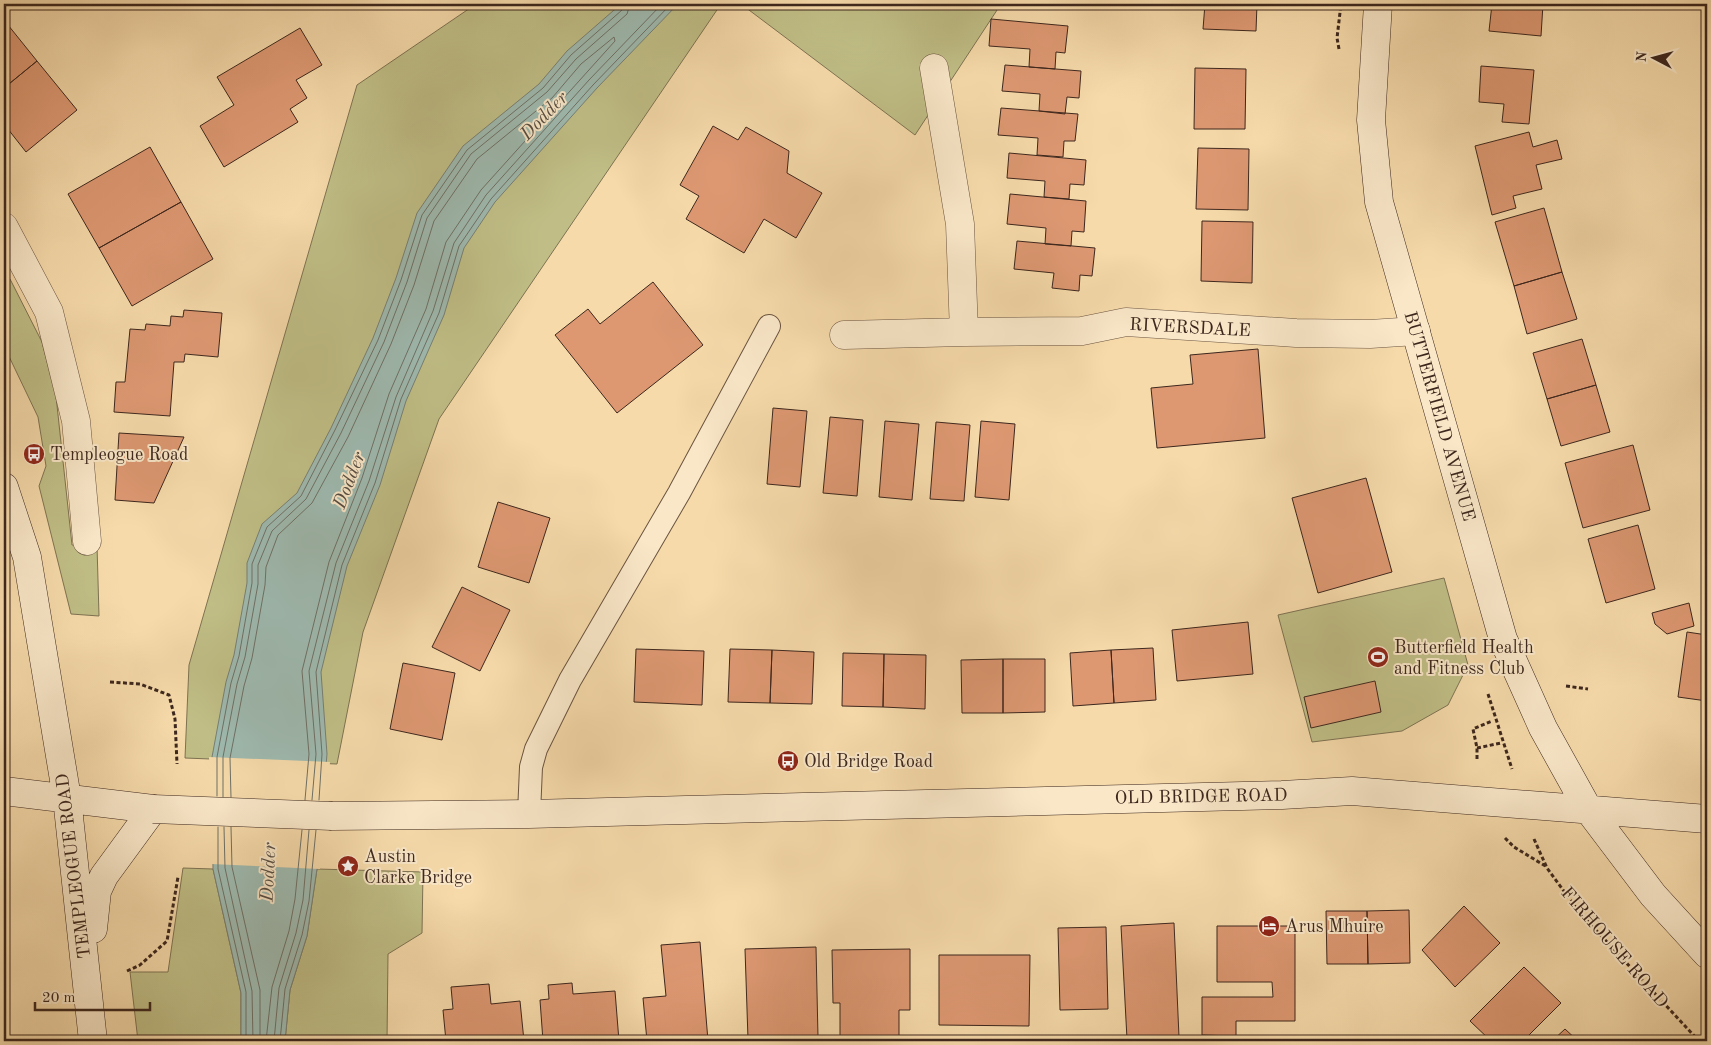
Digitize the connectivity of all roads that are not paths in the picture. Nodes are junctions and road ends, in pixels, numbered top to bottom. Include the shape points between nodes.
1 (1378, 4) edge
2 (934, 68) dead end
3 (4, 227) edge
4 (13, 264) edge
5 (769, 326) dead end
6 (1416, 331) junction
7 (964, 332) junction
8 (844, 335) dead end
9 (4, 488) edge
10 (88, 541) dead end
11 (4, 791) edge
12 (68, 798) junction
13 (153, 809) junction
14 (1588, 809) junction
15 (530, 814) junction
16 (1707, 819) edge
17 (1707, 954) edge
18 (87, 981) junction
19 (93, 1041) edge

1 - 6 main road, BUTTERFIELD AVENUE via 1371,111 1372,149 1381,214
2 - 7 main road via 960,224
3 - 4 main road
4 - 10 main road via 49,312 76,421
5 - 15 lane via 679,492 570,680 536,749 531,767
6 - 7 main road, RIVERSDALE via 1296,333 1126,322 1082,331
6 - 14 main road, BUTTERFIELD AVENUE via 1503,639 1543,728
7 - 8 main road, RIVERSDALE
9 - 12 main road, TEMPLEOGUE ROAD via 27,557
11 - 12 main road
12 - 13 main road
12 - 18 main road, TEMPLEOGUE ROAD
13 - 15 main road, OLD BRIDGE ROAD, bridge via 332,816
13 - 18 main road via 104,876 97,891
14 - 15 main road, OLD BRIDGE ROAD via 1325,791 1282,795
14 - 16 main road, OLD BRIDGE ROAD
14 - 17 main road via 1654,895
18 - 19 main road, TEMPLEOGUE ROAD

